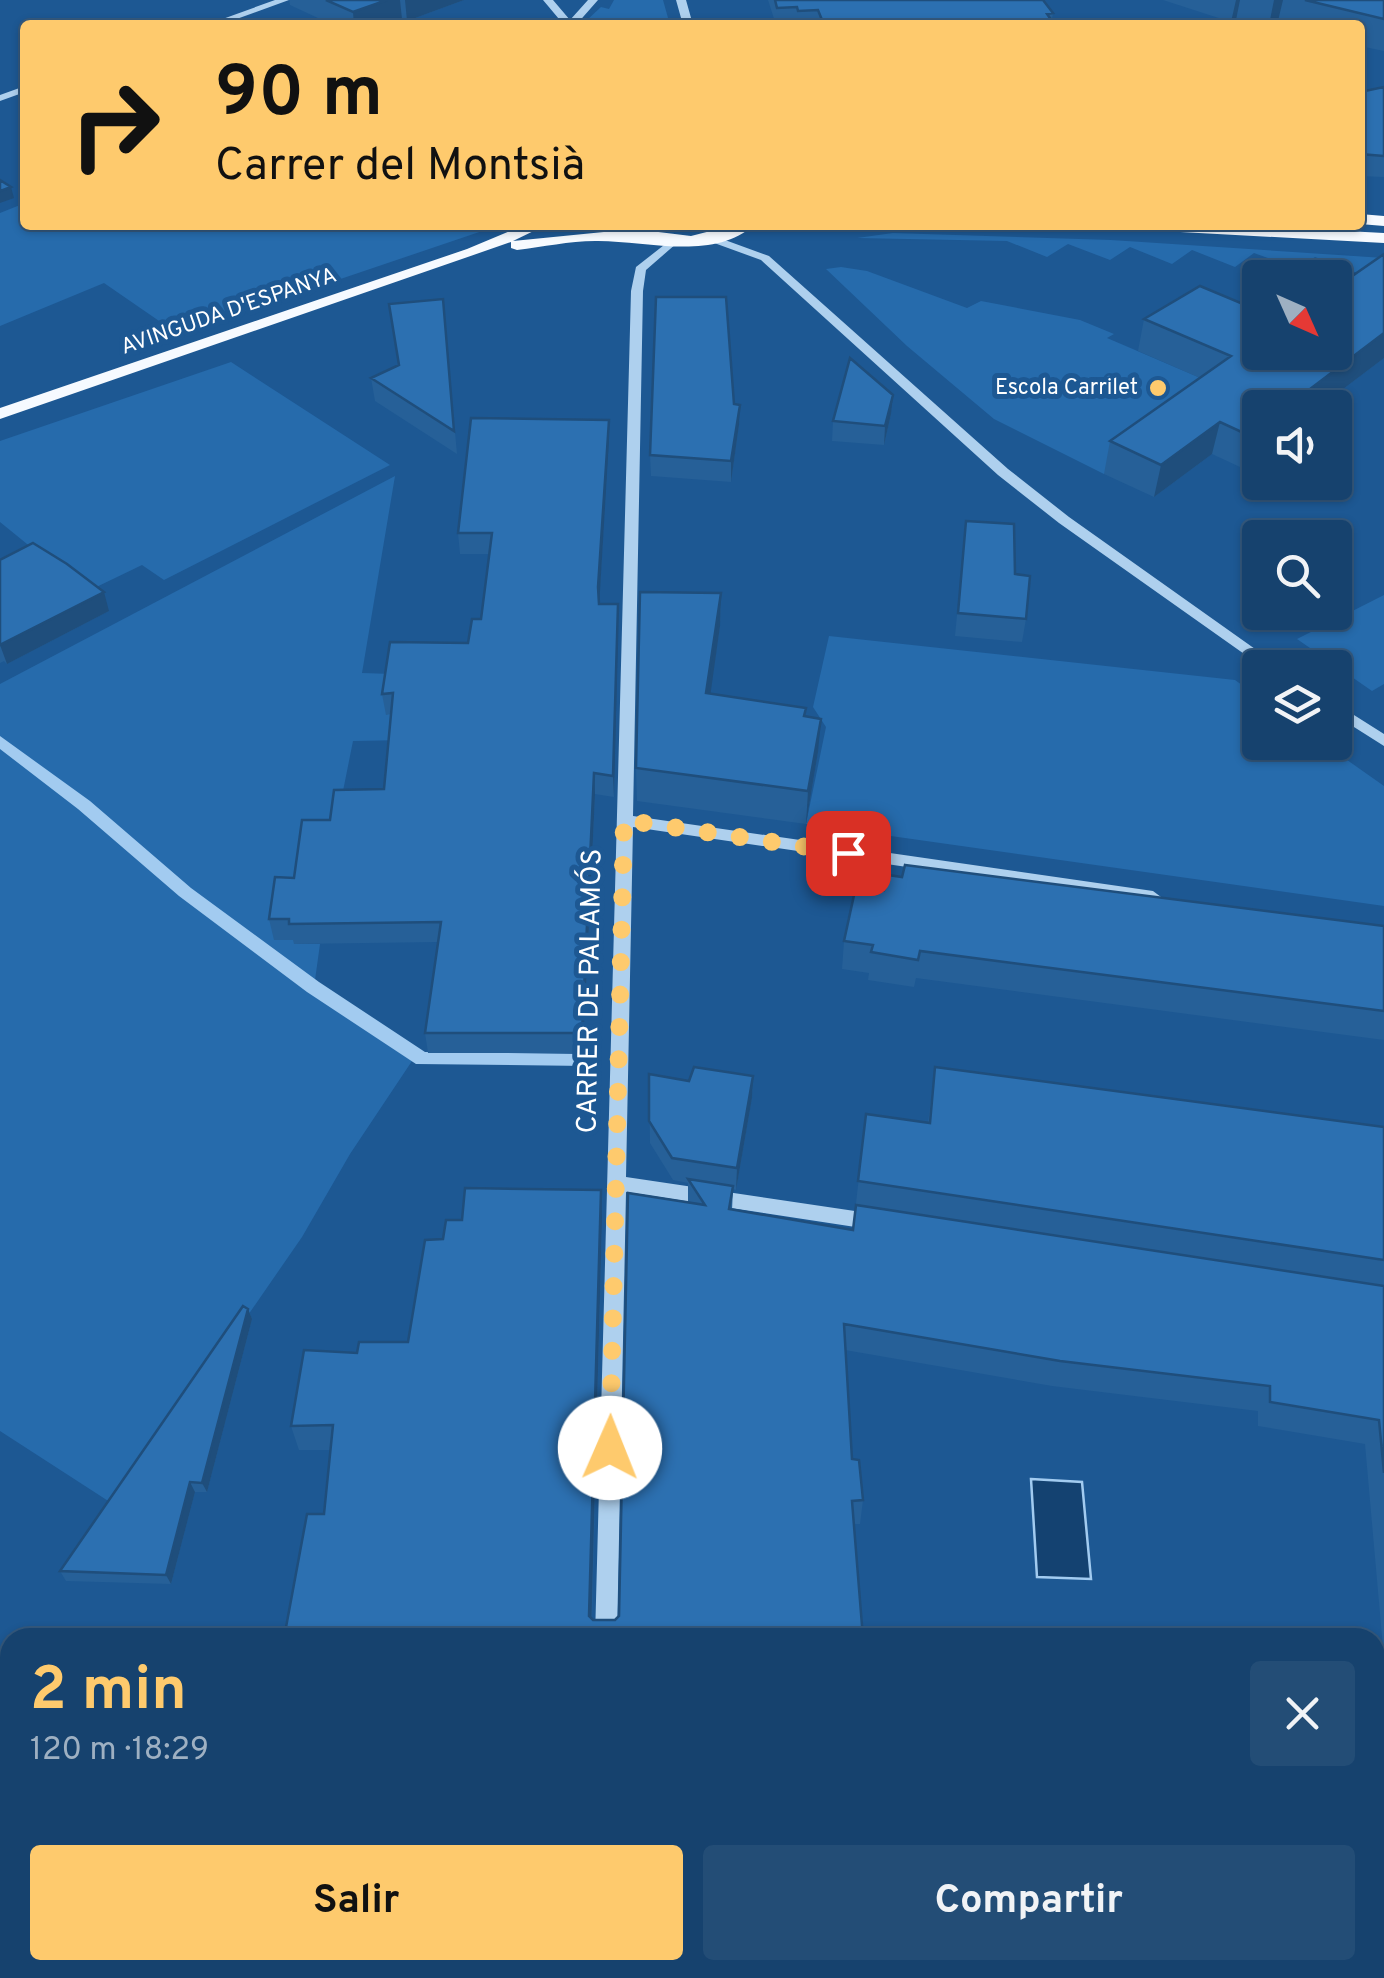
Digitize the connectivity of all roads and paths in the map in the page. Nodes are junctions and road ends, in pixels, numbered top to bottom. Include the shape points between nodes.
1 (284, 0) edge
2 (548, 0) edge
3 (590, 0) edge
4 (566, 1) edge
5 (226, 20) edge
6 (566, 20) edge
7 (575, 20) edge
8 (526, 230) edge
9 (628, 230) edge
10 (734, 230) edge
11 (1236, 230) edge
12 (647, 238) junction
13 (710, 238) junction
14 (1384, 238) edge
15 (673, 241) junction
16 (473, 252) junction
17 (0, 414) edge
18 (1249, 650) edge
19 (1352, 719) edge
20 (1384, 741) edge
21 (624, 820) junction
22 (1168, 899) edge
23 (616, 1183) junction
24 (901, 1226) edge
25 (606, 1628) edge

1 - 5 street
2 - 6 street
3 - 4 street
3 - 7 street
8 - 16 main road, AVINGUDA D'ESPANYA
9 - 12 main road
10 - 13 main road
11 - 14 main road
12 - 15 main road
12 - 16 main road, AVINGUDA D'ESPANYA via 546,240
13 - 15 main road
13 - 18 street via 765,258 1003,472
15 - 21 street, CARRER DE PALAMÓS via 640,270 638,282
16 - 17 main road, AVINGUDA D'ESPANYA
19 - 20 street
21 - 22 street
21 - 23 street, CARRER DE PALAMÓS
23 - 24 street
23 - 25 street, CARRER DE PALAMÓS

